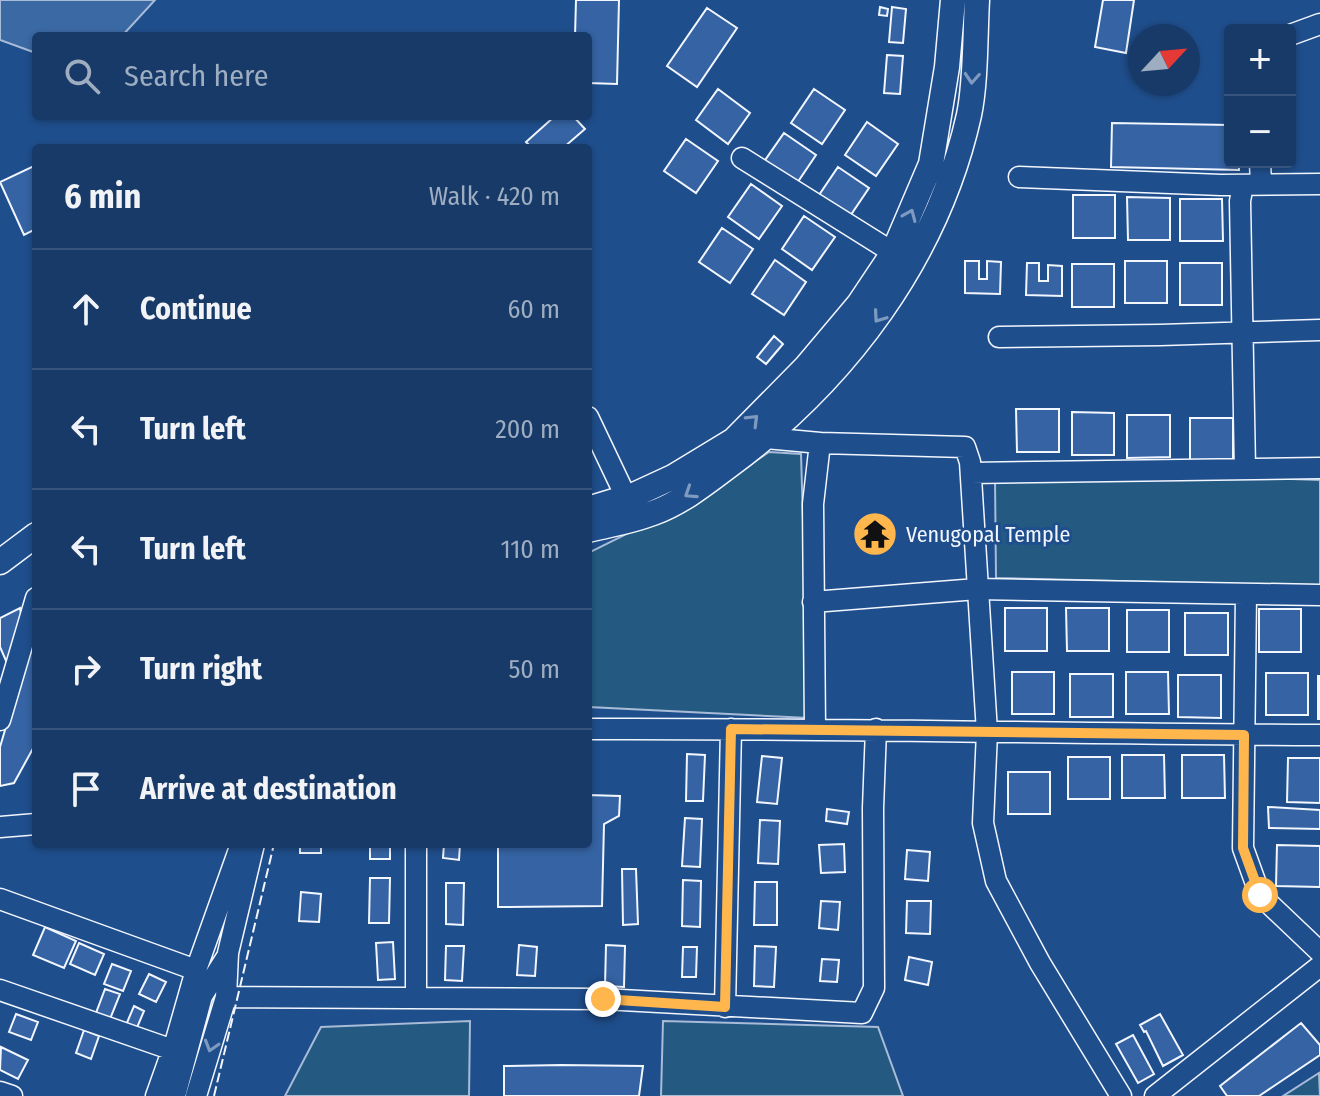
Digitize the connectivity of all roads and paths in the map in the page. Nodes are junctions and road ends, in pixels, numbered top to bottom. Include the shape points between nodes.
1 (953, 0) edge
2 (977, 0) edge
3 (1320, 24) edge
4 (1296, 33) edge
5 (742, 158) dead end
6 (1258, 168) edge
7 (1019, 177) dead end
8 (1252, 184) junction
9 (1320, 184) edge
10 (902, 259) junction
11 (1320, 330) edge
12 (1243, 332) junction
13 (999, 337) dead end
14 (592, 425) edge
15 (766, 438) junction
16 (820, 443) junction
17 (1245, 468) junction
18 (1320, 468) edge
19 (971, 473) junction
20 (626, 497) junction
21 (592, 508) edge
22 (592, 529) edge
23 (32, 538) edge
24 (0, 562) edge
25 (977, 589) junction
26 (1246, 594) junction
27 (1320, 595) edge
28 (813, 602) junction
29 (32, 612) edge
30 (0, 720) edge
31 (592, 729) edge
32 (731, 729) junction
33 (815, 729) junction
34 (876, 729) junction
35 (987, 732) junction
36 (1244, 735) junction
37 (1320, 735) edge
38 (32, 824) edge
39 (0, 827) edge
40 (240, 848) edge
41 (253, 848) edge
42 (416, 848) edge
43 (0, 899) edge
44 (1320, 952) edge
45 (228, 953) junction
46 (1320, 966) edge
47 (196, 970) junction
48 (0, 990) edge
49 (226, 997) junction
50 (416, 997) junction
51 (725, 1007) junction
52 (173, 1050) junction
53 (0, 1092) edge
54 (12, 1096) edge
55 (156, 1096) edge
56 (175, 1096) edge
57 (196, 1096) edge
58 (1121, 1096) edge
59 (1155, 1096) edge

10 -> 1 main road via 931,164
2 -> 10 main road via 969,114 943,203
3 - 4 street
5 - 10 street
6 - 8 street
7 - 8 street
8 - 9 street
8 - 12 street via 1240,201
10 -> 15 main road via 873,326
20 -> 10 main road via 673,477 734,440
11 - 12 street
12 - 13 street
12 - 17 street
14 - 20 street
15 - 16 street
15 -> 22 main road via 688,496 653,513
16 - 19 street via 965,447
16 - 28 street via 813,504
17 - 18 street
17 - 19 street
19 - 25 street
20 - 21 main road
23 - 24 main road
25 - 26 street
25 - 28 street
25 - 35 street
26 - 27 street
26 - 36 street
28 - 33 street
29 - 30 street
31 - 32 street
32 - 33 street
32 - 51 street
33 - 34 street
34 - 35 street
34 - 51 street via 874,988 862,1013
35 - 36 street
35 - 58 street via 983,823 996,881
36 - 37 street
36 - 44 street via 1243,848 1260,895
38 - 39 street
40 - 47 street
41 - 45 street
42 - 50 street
43 - 47 street
45 - 49 street
45 - 56 street via 202,996
46 - 59 street
47 - 52 street
48 - 52 street
49 - 50 street
49 -> 57 street
50 - 51 street via 603,999
52 - 55 street
53 - 54 street

